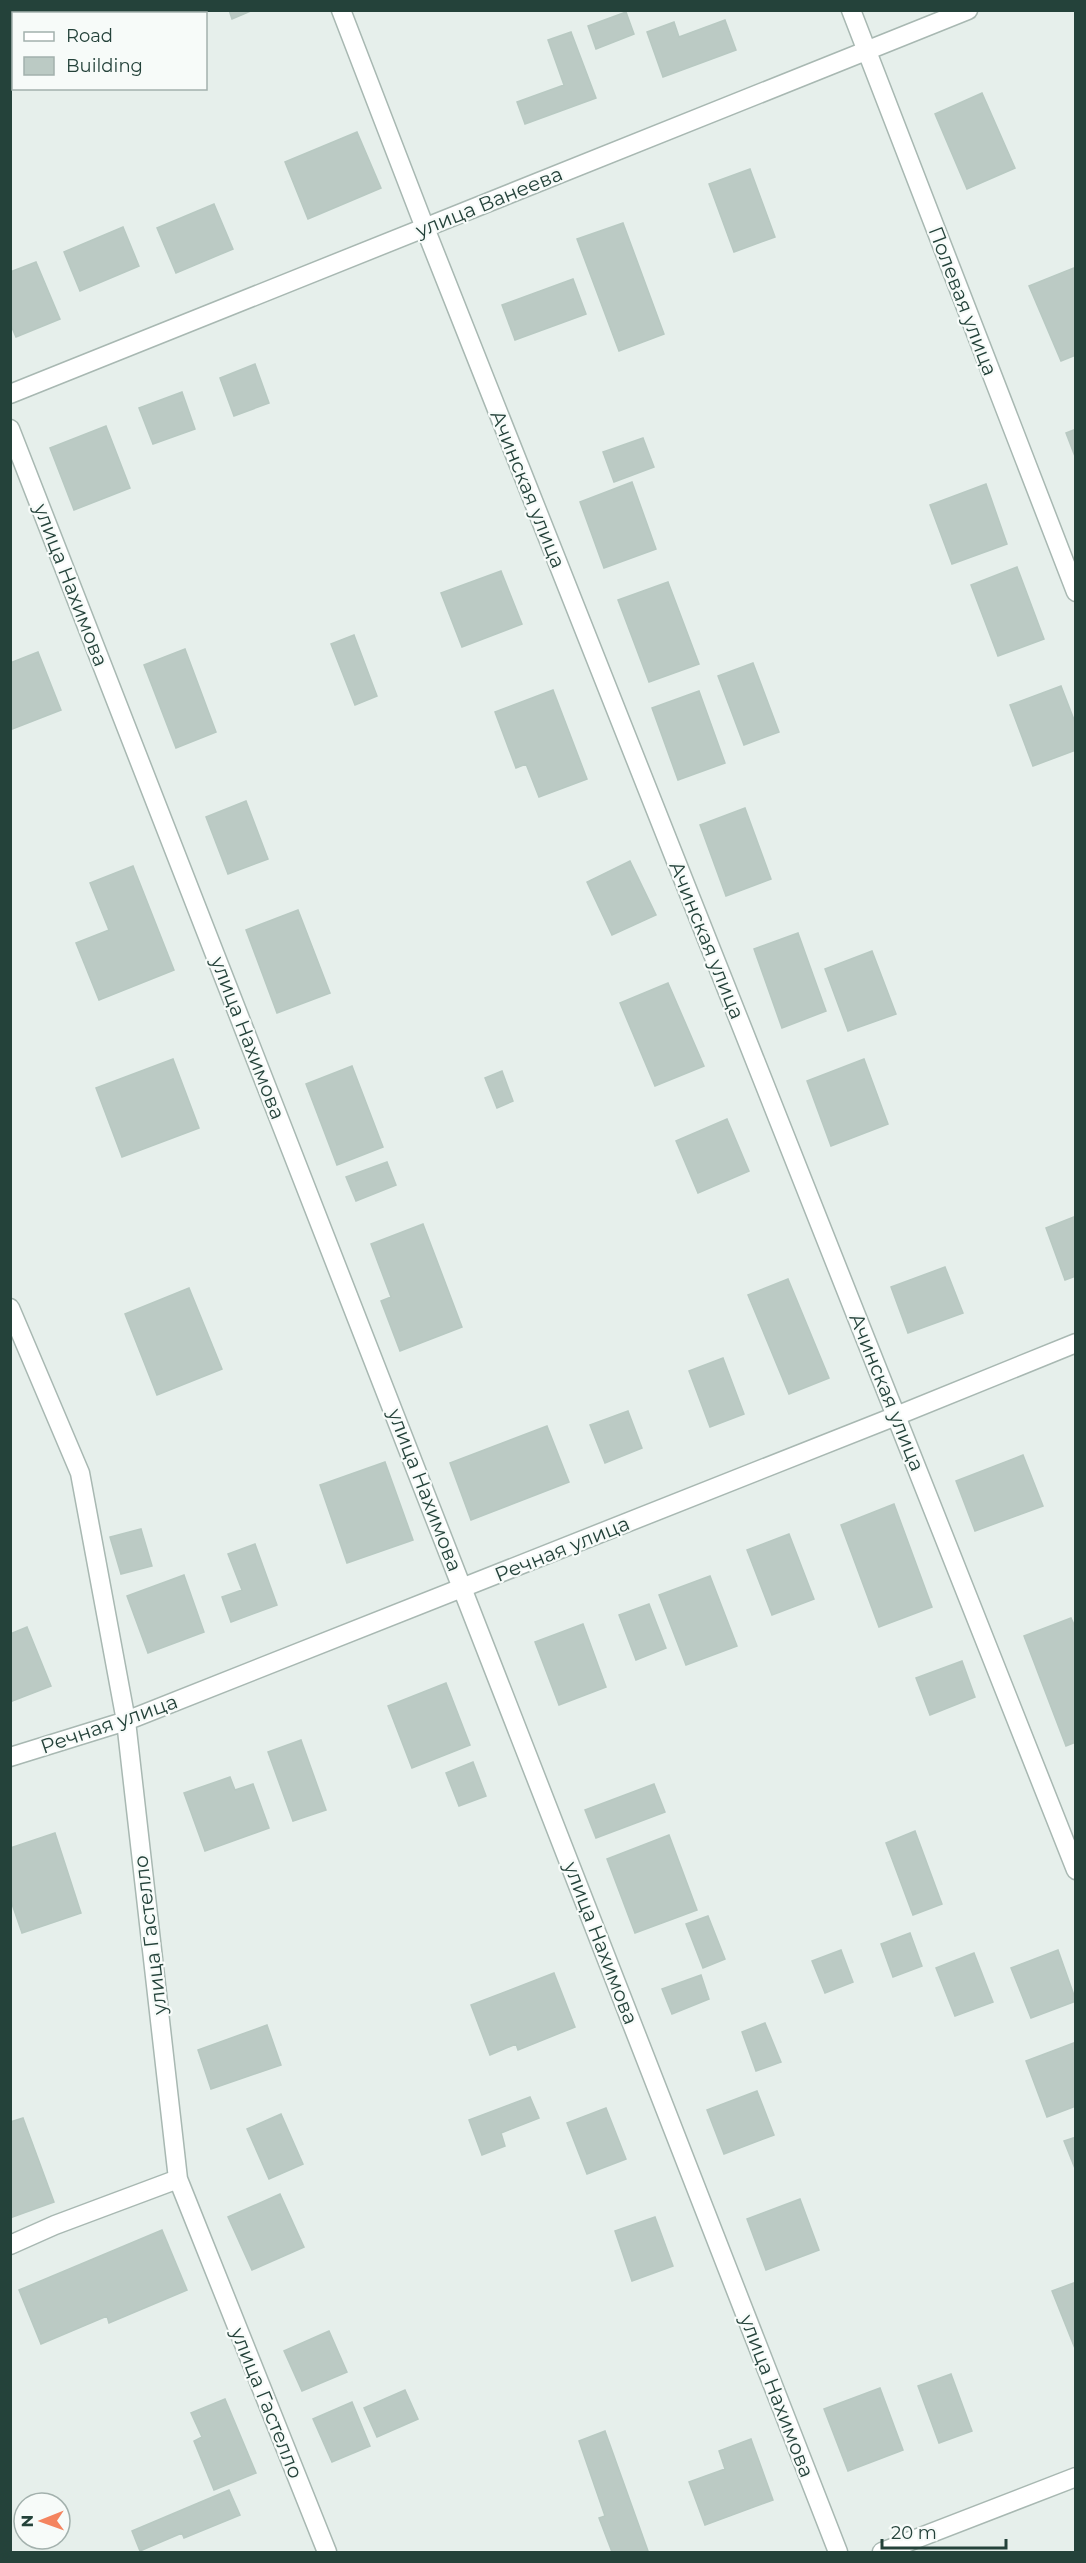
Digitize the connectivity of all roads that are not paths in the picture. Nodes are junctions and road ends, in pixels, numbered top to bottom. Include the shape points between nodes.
1 (341, 10) edge
2 (851, 10) edge
3 (968, 10) edge
4 (867, 51) junction
5 (425, 228) junction
6 (10, 394) edge
7 (10, 429) edge
8 (1076, 592) edge
9 (10, 1308) edge
10 (1076, 1343) edge
11 (896, 1416) junction
12 (463, 1588) junction
13 (126, 1721) junction
14 (10, 1757) edge
15 (1076, 1870) edge
16 (178, 2179) junction
17 (10, 2245) edge
18 (1076, 2477) edge
19 (327, 2553) edge
20 (838, 2553) edge
21 (882, 2553) edge

1 - 5 street, Ачинская улица
2 - 4 street, Полевая улица
3 - 4 street, улица Ванеева
4 - 5 street, улица Ванеева
4 - 8 street, Полевая улица
5 - 6 street, улица Ванеева
5 - 11 street, Ачинская улица
7 - 12 street, улица Нахимова
9 - 13 street, улица Гастелло via 80,1473
10 - 11 street, Речная улица
11 - 12 street, Речная улица
11 - 15 street, Ачинская улица
12 - 13 street, Речная улица
12 - 20 street, улица Нахимова
13 - 14 street, Речная улица
13 - 16 street, улица Гастелло
16 - 17 street
16 - 19 street, улица Гастелло
18 - 21 street

